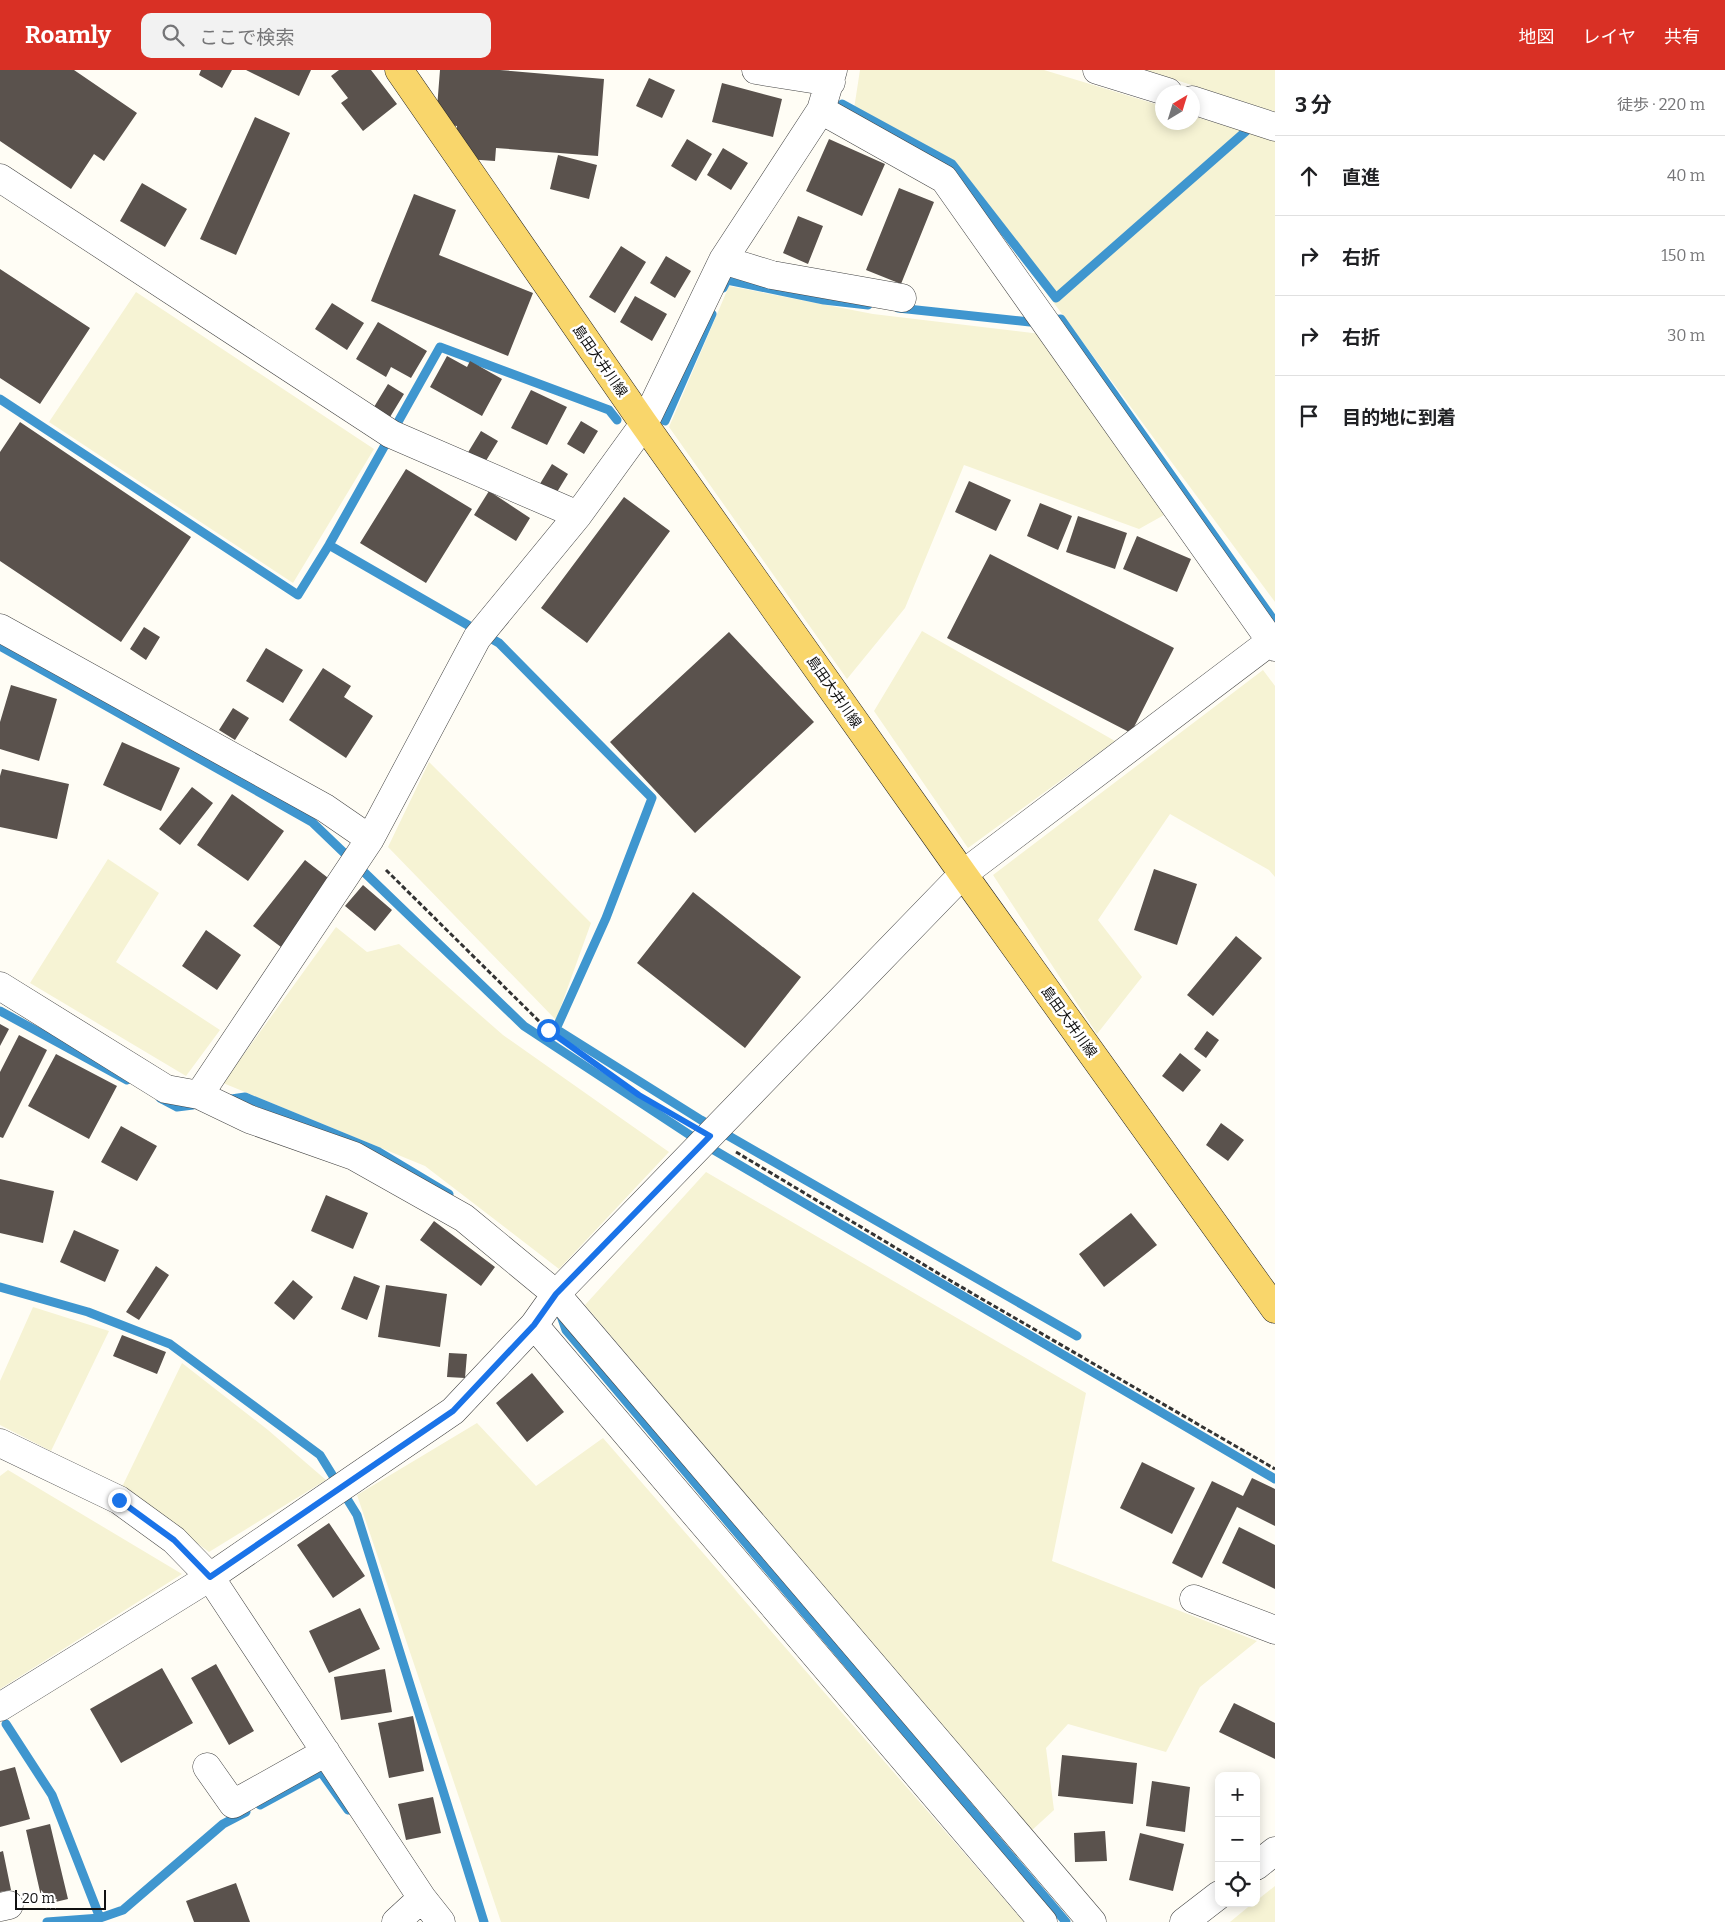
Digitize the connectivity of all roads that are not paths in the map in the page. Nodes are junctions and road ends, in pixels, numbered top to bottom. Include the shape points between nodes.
1 (399, 70) edge
2 (756, 70) edge
3 (1097, 70) edge
4 (832, 76) edge
5 (1155, 88) edge
6 (1200, 103) edge
7 (821, 110) junction
8 (1275, 127) edge
9 (0, 178) edge
10 (723, 260) junction
11 (902, 298) dead end
12 (644, 424) junction
13 (578, 515) junction
14 (0, 628) edge
15 (1274, 642) edge
16 (367, 844) junction
17 (963, 874) junction
18 (0, 986) edge
19 (199, 1095) junction
20 (556, 1294) junction
21 (1272, 1297) edge
22 (534, 1325) junction
23 (1, 1445) edge
24 (210, 1577) junction
25 (1194, 1599) dead end
26 (1275, 1630) edge
27 (0, 1707) edge
28 (326, 1752) junction
29 (207, 1767) dead end
30 (1275, 1851) edge
31 (1260, 1863) edge
32 (422, 1898) junction
33 (1215, 1898) edge
34 (396, 1922) edge
35 (441, 1922) edge
36 (1043, 1922) edge
37 (1092, 1922) edge
38 (1184, 1922) edge

1 - 12 main road, 島田大井川線
2 - 4 street
3 - 5 street
4 - 7 street
6 - 8 street
7 - 10 street
7 - 15 street via 944,179
9 - 13 street via 391,434
10 - 11 street via 772,274
10 - 12 street
12 - 13 street
12 - 17 main road, 島田大井川線
13 - 16 street via 477,638
14 - 16 street via 325,808
15 - 17 street
16 - 19 street
17 - 20 street
17 - 21 main road, 島田大井川線
18 - 19 street via 166,1088
19 - 20 street via 249,1119 354,1156 464,1218
20 - 22 street
20 - 37 street
22 - 24 street via 453,1411
22 - 36 street
23 - 24 street via 119,1500 174,1540
24 - 27 street
24 - 28 street
25 - 26 street
28 - 29 street via 233,1804
28 - 32 street
30 - 31 street
32 - 34 street
32 - 35 street
33 - 38 street

